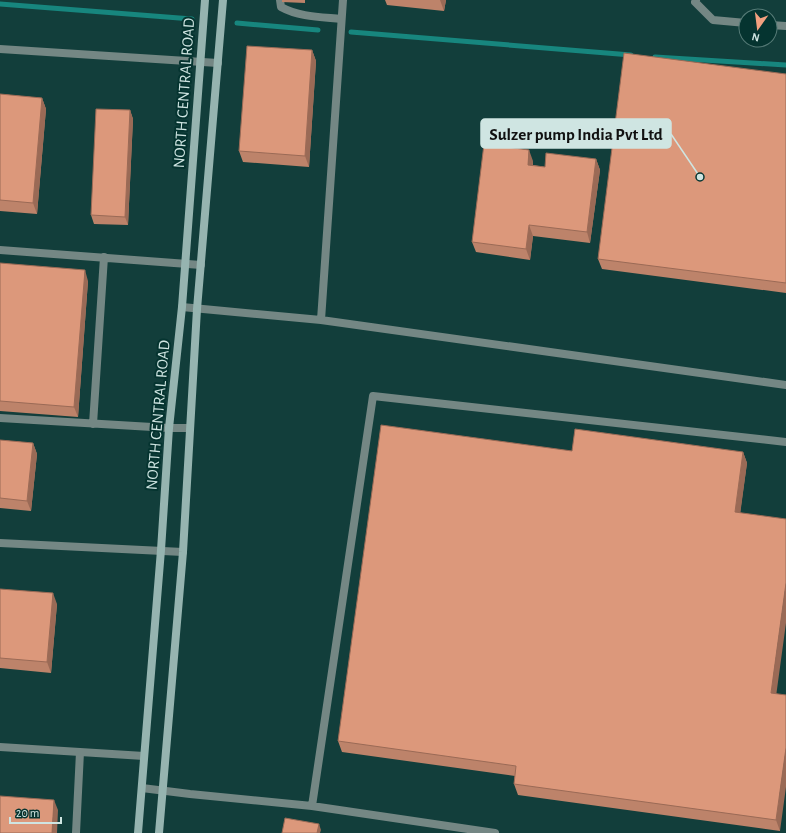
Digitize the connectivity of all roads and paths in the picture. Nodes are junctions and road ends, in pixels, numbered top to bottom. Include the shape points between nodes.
1 (205, 0) edge
2 (223, 0) edge
3 (280, 0) edge
4 (343, 0) edge
5 (696, 0) edge
6 (341, 19) junction
7 (738, 22) edge
8 (0, 49) edge
9 (200, 62) junction
10 (218, 63) junction
11 (0, 250) edge
12 (104, 257) junction
13 (186, 264) junction
14 (201, 265) junction
15 (182, 307) junction
16 (198, 309) junction
17 (321, 320) junction
18 (786, 384) edge
19 (0, 418) edge
20 (93, 424) junction
21 (168, 428) junction
22 (190, 428) junction
23 (786, 442) edge
24 (0, 543) edge
25 (161, 550) junction
26 (183, 552) junction
27 (0, 747) edge
28 (80, 752) junction
29 (144, 756) junction
30 (142, 788) junction
31 (163, 790) junction
32 (312, 806) junction
33 (76, 833) edge
34 (138, 833) edge
35 (159, 833) edge
36 (496, 833) edge

1 - 9 main road, NORTH CENTRAL ROAD
2 - 10 main road, NORTH CENTRAL ROAD
3 - 6 street via 281,7 290,12
4 - 6 street
5 - 7 street via 713,20
6 - 17 street
8 - 9 street
9 - 10 street
9 - 13 main road, NORTH CENTRAL ROAD
10 - 14 main road, NORTH CENTRAL ROAD
11 - 12 street
12 - 13 street
12 - 20 street
13 - 14 street
13 - 15 main road, NORTH CENTRAL ROAD
14 - 16 main road, NORTH CENTRAL ROAD
15 - 16 street
15 - 21 main road, NORTH CENTRAL ROAD
16 - 17 street
16 - 22 main road, NORTH CENTRAL ROAD
17 - 18 street
19 - 20 street
20 - 21 street
21 - 22 street
21 - 25 main road, NORTH CENTRAL ROAD
22 - 26 main road, NORTH CENTRAL ROAD
23 - 32 street via 373,396
24 - 25 street
25 - 26 street
25 - 29 main road, NORTH CENTRAL ROAD
26 - 31 main road, NORTH CENTRAL ROAD
27 - 28 street
28 - 29 street
28 - 33 street
29 - 30 main road, NORTH CENTRAL ROAD
30 - 31 street
30 - 34 main road, NORTH CENTRAL ROAD
31 - 32 street
31 - 35 main road, NORTH CENTRAL ROAD
32 - 36 street

